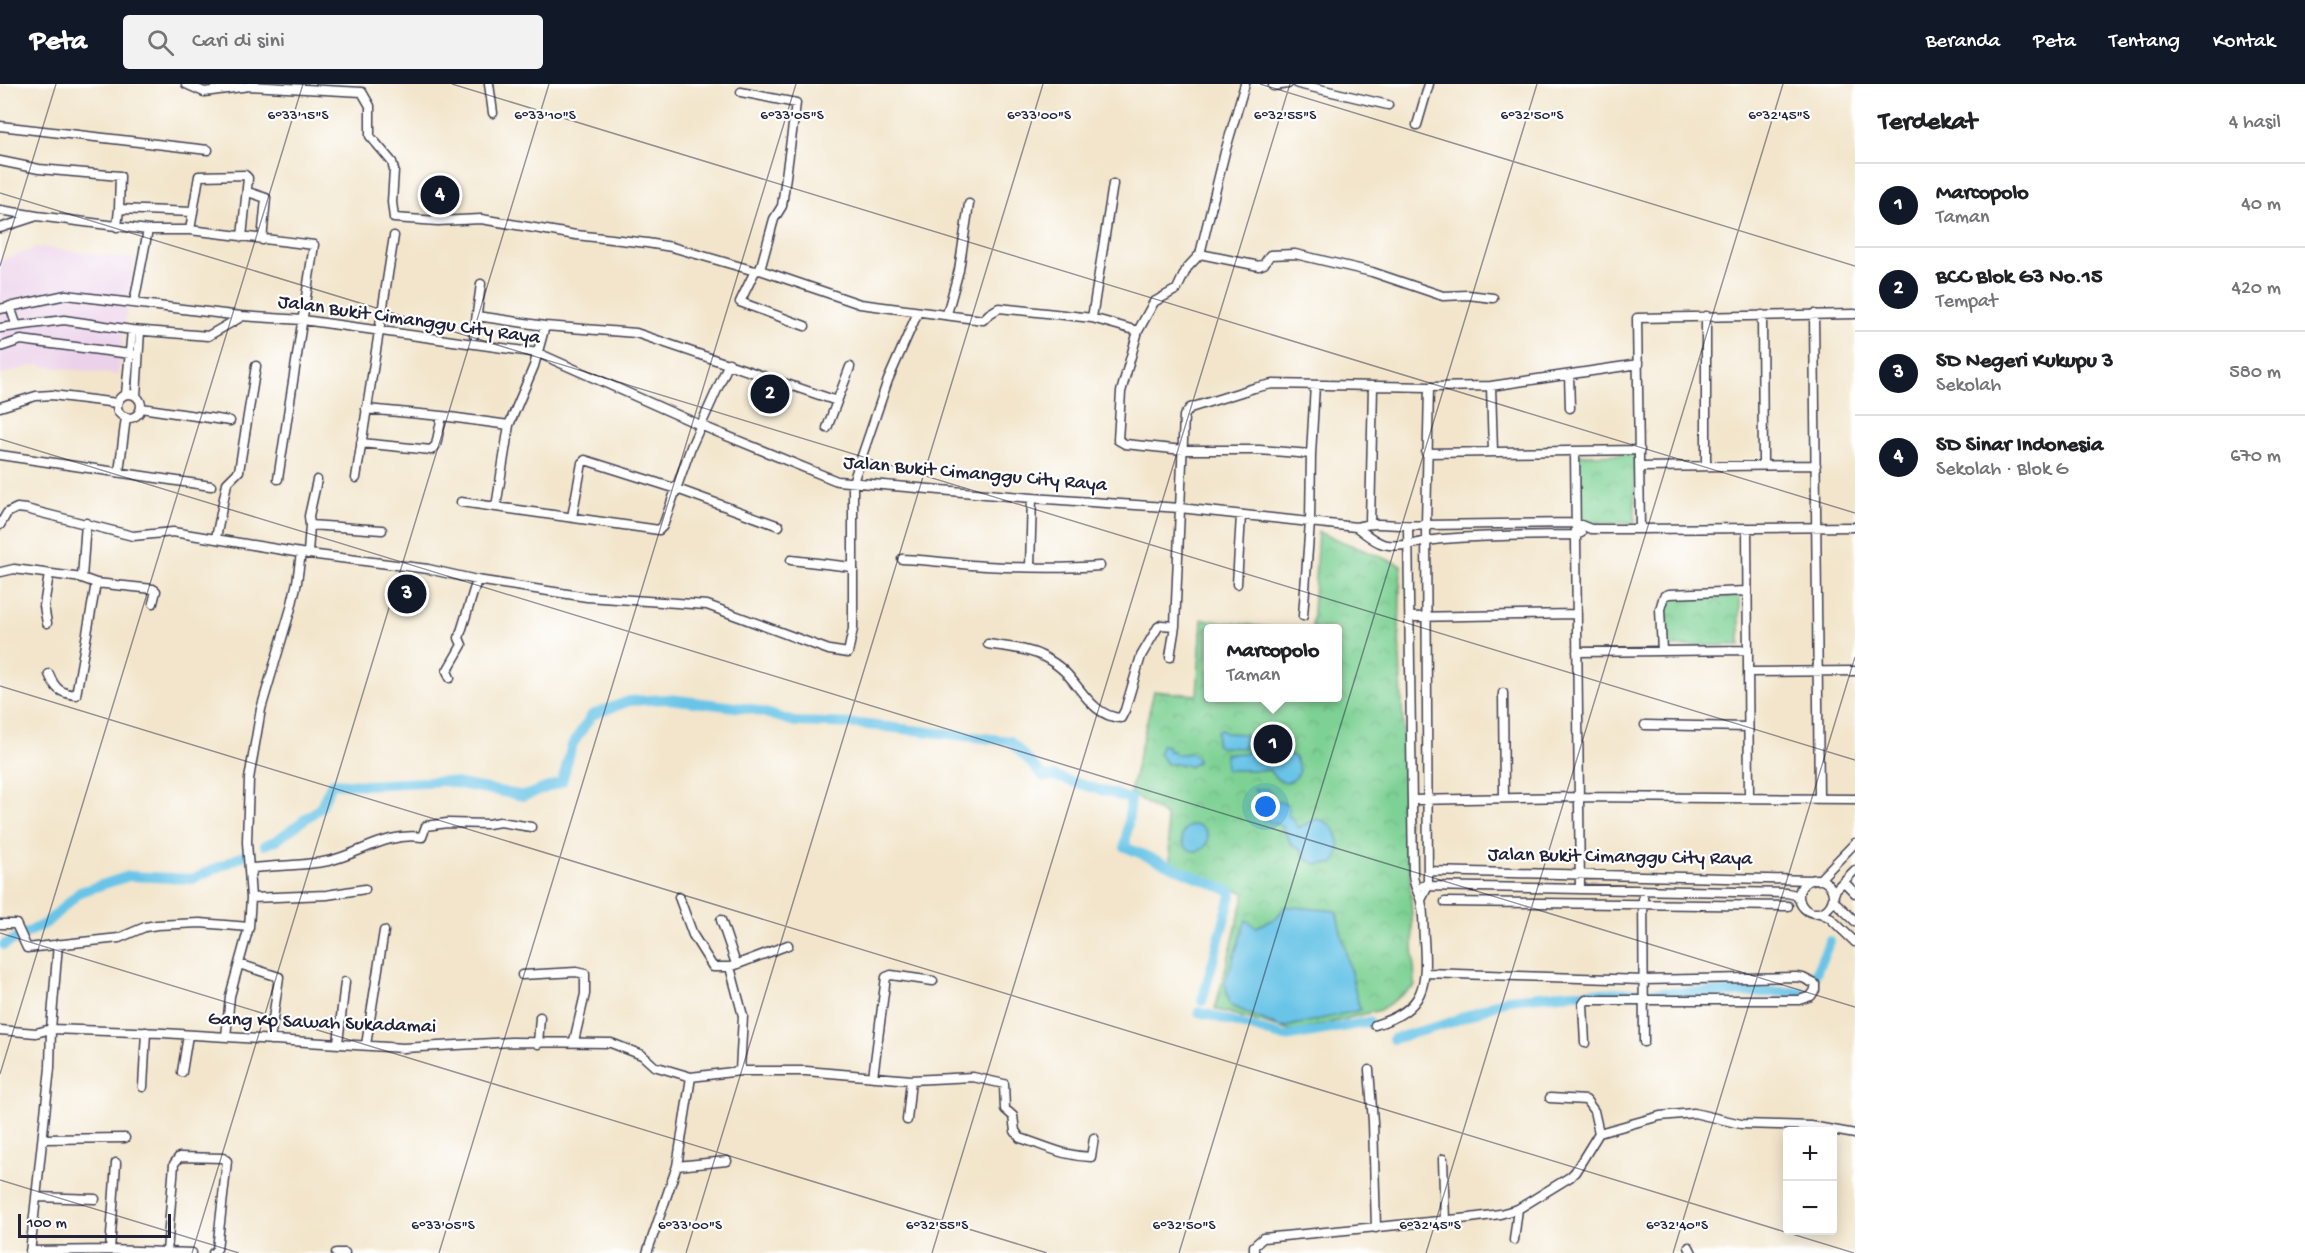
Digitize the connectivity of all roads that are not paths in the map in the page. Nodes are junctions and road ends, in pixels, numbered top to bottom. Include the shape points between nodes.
1 (186, 84) edge
2 (489, 84) edge
3 (1245, 84) edge
4 (1288, 84) edge
5 (1298, 84) edge
6 (1429, 84) edge
7 (1312, 85) edge
8 (1273, 86) dead end
9 (741, 92) dead end
10 (1388, 105) dead end
11 (493, 113) dead end
12 (1417, 125) dead end
13 (0, 126) edge
14 (208, 150) dead end
15 (0, 161) edge
16 (1113, 184) dead end
17 (248, 192) junction
18 (969, 204) dead end
19 (119, 209) junction
20 (0, 210) edge
21 (192, 212) junction
22 (37, 216) junction
23 (117, 227) junction
24 (0, 228) edge
25 (148, 230) junction
26 (190, 230) junction
27 (394, 236) dead end
28 (242, 237) junction
29 (262, 240) junction
30 (1200, 254) junction
31 (757, 270) junction
32 (481, 284) dead end
33 (1493, 298) dead end
34 (134, 303) junction
35 (10, 306) junction
36 (0, 309) edge
37 (918, 312) junction
38 (947, 314) junction
39 (1814, 314) junction
40 (1855, 314) edge
41 (1762, 315) junction
42 (241, 316) junction
43 (477, 316) junction
44 (1706, 316) junction
45 (1092, 318) junction
46 (303, 320) junction
47 (16, 324) junction
48 (545, 326) junction
49 (805, 326) dead end
50 (0, 328) edge
51 (136, 330) junction
52 (379, 331) junction
53 (1138, 331) junction
54 (474, 335) dead end
55 (0, 347) edge
56 (538, 353) junction
57 (134, 354) junction
58 (729, 363) junction
59 (1639, 364) junction
60 (256, 366) dead end
61 (850, 367) dead end
62 (1569, 375) junction
63 (1316, 385) junction
64 (1373, 386) junction
65 (1491, 386) junction
66 (1429, 387) junction
67 (126, 394) junction
68 (136, 396) junction
69 (837, 401) junction
70 (117, 403) junction
71 (0, 407) edge
72 (141, 408) junction
73 (1570, 408) dead end
74 (366, 409) junction
75 (442, 416) junction
76 (126, 417) junction
77 (230, 421) dead end
78 (509, 425) junction
79 (700, 425) junction
80 (827, 428) dead end
81 (361, 444) junction
82 (1183, 450) junction
83 (1640, 450) junction
84 (1575, 451) junction
85 (1493, 452) junction
86 (1426, 453) junction
87 (0, 454) edge
88 (1311, 454) junction
89 (1706, 465) junction
90 (1763, 465) junction
91 (1816, 465) junction
92 (1640, 467) junction
93 (119, 472) junction
94 (356, 478) dead end
95 (278, 479) dead end
96 (317, 480) dead end
97 (853, 482) junction
98 (211, 486) dead end
99 (677, 489) junction
100 (1032, 498) junction
101 (461, 502) dead end
102 (496, 507) junction
103 (1180, 508) junction
104 (1241, 515) junction
105 (572, 517) junction
106 (1310, 522) junction
107 (86, 523) junction
108 (1370, 523) junction
109 (1576, 523) junction
110 (0, 525) edge
111 (310, 525) junction
112 (1426, 525) junction
113 (779, 526) dead end
114 (1356, 527) junction
115 (1408, 527) junction
116 (1816, 527) junction
117 (1855, 527) edge
118 (1747, 528) junction
119 (1591, 529) junction
120 (382, 530) dead end
121 (1641, 530) junction
122 (1576, 535) junction
123 (216, 537) junction
124 (1426, 541) junction
125 (1409, 544) junction
126 (304, 553) junction
127 (902, 559) dead end
128 (791, 560) dead end
129 (1100, 566) dead end
130 (852, 567) junction
131 (1030, 567) junction
132 (1, 572) edge
133 (49, 574) junction
134 (82, 578) junction
135 (477, 580) junction
136 (96, 583) junction
137 (1237, 584) dead end
138 (1747, 591) junction
139 (153, 603) dead end
140 (1576, 614) junction
141 (1303, 616) dead end
142 (1427, 616) junction
143 (1411, 617) junction
144 (47, 623) dead end
145 (1175, 626) junction
146 (988, 644) dead end
147 (1748, 650) junction
148 (1662, 651) junction
149 (1577, 652) junction
150 (1170, 657) dead end
151 (1817, 671) junction
152 (1855, 671) edge
153 (1748, 672) junction
154 (49, 674) dead end
155 (450, 678) dead end
156 (1503, 693) dead end
157 (1645, 725) dead end
158 (1748, 727) junction
159 (1578, 797) junction
160 (1504, 798) junction
161 (1749, 798) junction
162 (1819, 798) junction
163 (1427, 799) junction
164 (1855, 799) edge
165 (1412, 800) junction
166 (531, 827) dead end
167 (1855, 843) edge
168 (1855, 870) edge
169 (1428, 871) junction
170 (1580, 873) junction
171 (1816, 880) junction
172 (1844, 882) junction
173 (250, 886) junction
174 (1428, 886) junction
175 (1414, 887) junction
176 (365, 889) dead end
177 (1580, 889) junction
178 (1643, 890) junction
179 (1855, 893) edge
180 (680, 897) dead end
181 (1833, 897) junction
182 (251, 898) junction
183 (1421, 900) junction
184 (1800, 901) junction
185 (1445, 902) dead end
186 (1643, 905) junction
187 (1788, 906) dead end
188 (1820, 912) junction
189 (721, 920) dead end
190 (1855, 921) edge
191 (0, 924) edge
192 (249, 927) junction
193 (384, 931) dead end
194 (1855, 942) edge
195 (58, 944) junction
196 (788, 945) dead end
197 (239, 964) junction
198 (733, 966) junction
199 (1426, 973) junction
200 (522, 975) dead end
201 (933, 981) dead end
202 (345, 982) dead end
203 (1644, 982) junction
204 (1644, 998) junction
205 (540, 1017) dead end
206 (1375, 1025) dead end
207 (51, 1029) junction
208 (0, 1030) edge
209 (146, 1032) junction
210 (188, 1035) junction
211 (226, 1037) junction
212 (270, 1040) junction
213 (574, 1041) junction
214 (1644, 1042) dead end
215 (338, 1043) junction
216 (1585, 1043) dead end
217 (538, 1044) junction
218 (366, 1045) junction
219 (1369, 1070) dead end
220 (740, 1071) junction
221 (183, 1072) dead end
222 (691, 1077) junction
223 (873, 1077) junction
224 (911, 1080) junction
225 (143, 1087) dead end
226 (1550, 1098) dead end
227 (907, 1120) dead end
228 (1599, 1133) junction
229 (1855, 1134) edge
230 (125, 1138) dead end
231 (1094, 1138) dead end
232 (43, 1139) junction
233 (1441, 1159) dead end
234 (727, 1161) dead end
235 (116, 1163) dead end
236 (677, 1166) junction
237 (38, 1197) junction
238 (95, 1199) dead end
239 (1518, 1209) junction
240 (1442, 1221) junction
241 (1376, 1228) junction
242 (1514, 1240) dead end
243 (110, 1250) junction
244 (30, 1252) edge
245 (167, 1252) edge
246 (192, 1253) edge
247 (213, 1253) edge
248 (336, 1253) edge
249 (345, 1253) edge
250 (647, 1253) edge
251 (1254, 1253) edge

1 - 31 street via 204,92 249,86 362,92 370,106 370,136 392,162 394,218 481,219 672,247
2 - 11 street
3 - 30 street
4 - 8 street
5 - 7 street
6 - 12 street
7 - 10 street
9 - 31 street via 796,103 782,206
13 - 14 street
15 - 19 street via 39,169 120,176
16 - 45 street
17 - 21 street via 247,175 202,175 198,178
17 - 28 street
17 - 29 street via 266,198
18 - 38 street via 959,270
19 - 21 street
19 - 23 street
20 - 22 street
21 - 26 street
22 - 23 street
22 - 24 street
23 - 25 street
25 - 26 street
25 - 34 street
26 - 28 street
27 - 52 street
28 - 29 street
29 - 46 street via 314,244
30 - 33 street via 1259,266 1270,255 1295,254 1372,272 1443,296
30 - 53 street via 1187,268 1177,289 1154,302
31 - 37 street via 860,304
31 - 49 street via 740,302
32 - 43 street
34 - 35 street, Jalan Bukit Cimanggu City Raya via 66,295
34 - 42 street, Jalan Bukit Cimanggu City Raya
35 - 36 street, Jalan Bukit Cimanggu City Raya
35 - 47 street
37 - 38 street
37 - 97 street via 888,380
38 - 45 street via 983,320 999,308
39 - 40 street
39 - 41 street
39 - 91 street
41 - 44 street
41 - 90 street
42 - 46 street, Jalan Bukit Cimanggu City Raya
42 - 51 street via 208,336
43 - 48 street
43 - 54 street
44 - 59 street via 1639,317
44 - 89 street
45 - 53 street
46 - 52 street, Jalan Bukit Cimanggu City Raya
46 - 95 street
47 - 50 street
47 - 51 street via 64,320
48 - 56 street
48 - 58 street via 636,333
51 - 57 street
52 - 56 street, Jalan Bukit Cimanggu City Raya
52 - 74 street
53 - 82 street via 1121,392 1118,440
55 - 57 street via 21,340
56 - 78 street
56 - 79 street, Jalan Bukit Cimanggu City Raya
57 - 67 street
57 - 68 street
58 - 69 street
58 - 79 street
59 - 62 street
59 - 83 street
60 - 123 street via 239,471 227,483
61 - 69 street
62 - 65 street
62 - 73 street
63 - 64 street
63 - 82 street via 1263,386 1190,408 1184,416
63 - 88 street
64 - 66 street
64 - 108 street
65 - 66 street
65 - 85 street
66 - 86 street
67 - 68 street
67 - 70 street
68 - 72 street
69 - 80 street
70 - 71 street via 44,395
70 - 76 street via 119,412
72 - 76 street via 135,416
72 - 77 street
74 - 75 street
74 - 81 street
75 - 78 street
75 - 81 street via 436,445 431,450
76 - 93 street
78 - 102 street
79 - 97 street, Jalan Bukit Cimanggu City Raya via 837,481
79 - 99 street
81 - 94 street
82 - 88 street
82 - 103 street
83 - 84 street
83 - 92 street
84 - 85 street
84 - 109 street
85 - 86 street
86 - 112 street
87 - 93 street
88 - 106 street
89 - 90 street
89 - 92 street
90 - 91 street
91 - 116 street
92 - 121 street
93 - 98 street
96 - 111 street
97 - 100 street, Jalan Bukit Cimanggu City Raya
97 - 130 street
99 - 105 street via 659,530
99 - 105 street via 585,460
99 - 113 street
100 - 103 street, Jalan Bukit Cimanggu City Raya
100 - 131 street
101 - 102 street
102 - 105 street
103 - 104 street, Jalan Bukit Cimanggu City Raya
103 - 145 street
104 - 106 street, Jalan Bukit Cimanggu City Raya
104 - 137 street
106 - 114 street, Jalan Bukit Cimanggu City Raya
106 - 141 street
107 - 110 street via 17,508 7,513
107 - 123 street via 133,536 173,532
107 - 134 street
108 - 114 street, Jalan Bukit Cimanggu City Raya
108 - 115 street, Jalan Bukit Cimanggu City Raya
109 - 112 street, Jalan Bukit Cimanggu City Raya
109 - 119 street
109 - 122 street
111 - 120 street
111 - 126 street
112 - 115 street, Jalan Bukit Cimanggu City Raya
112 - 124 street
114 - 125 street via 1385,544
115 - 125 street
116 - 117 street
116 - 118 street
116 - 151 street
118 - 121 street
118 - 138 street
119 - 121 street
119 - 122 street
122 - 124 street
122 - 140 street
123 - 126 street
124 - 125 street
124 - 142 street
125 - 143 street
126 - 135 street via 429,569
126 - 173 street via 261,709 249,778
127 - 131 street
128 - 130 street
129 - 131 street
130 - 135 street via 853,630 848,653 829,650 707,605 587,597
132 - 133 street via 14,569
133 - 134 street
133 - 144 street via 44,606
134 - 136 street
135 - 155 street via 459,638 462,645 447,670
136 - 139 street via 153,589
136 - 154 street via 76,695 54,687
138 - 147 street
138 - 148 street via 1664,596 1660,609
140 - 142 street
140 - 149 street
142 - 143 street
142 - 163 street
143 - 165 street
145 - 146 street via 1158,627 1141,656 1121,718 1109,716 1082,695 1065,671 1044,656
145 - 150 street
147 - 148 street
147 - 153 street
148 - 149 street
149 - 159 street
151 - 152 street
151 - 153 street
151 - 162 street
153 - 158 street
156 - 160 street
157 - 158 street
158 - 161 street
159 - 160 street
159 - 161 street
159 - 170 street
160 - 163 street
161 - 162 street
162 - 164 street
163 - 165 street
163 - 169 street
165 - 175 street
166 - 173 street via 500,822 426,826 423,837 411,835 382,841 331,860 253,868
167 - 171 street
168 - 172 street
169 - 170 street, Jalan Bukit Cimanggu City Raya
169 - 174 street
170 - 171 street, Jalan Bukit Cimanggu City Raya
170 - 177 street
171 - 181 street via 1830,887
171 - 184 street via 1801,888
172 - 179 street
172 - 181 street
173 - 182 street
174 - 175 street, Jalan Bukit Cimanggu City Raya
174 - 177 street, Jalan Bukit Cimanggu City Raya
174 - 183 street
175 - 183 street
176 - 182 street
177 - 178 street, Jalan Bukit Cimanggu City Raya
178 - 184 street, Jalan Bukit Cimanggu City Raya via 1787,893 1796,895
178 - 186 street
180 - 198 street via 693,935 713,967
181 - 188 street via 1828,908
181 - 190 street
182 - 192 street
183 - 199 street
184 - 188 street via 1808,912
185 - 186 street
186 - 187 street
186 - 203 street
188 - 194 street
189 - 198 street
191 - 195 street via 16,924 27,948
192 - 195 street via 157,925 119,938
192 - 197 street
193 - 218 street
195 - 207 street
196 - 198 street
197 - 211 street via 230,996
197 - 212 street via 279,977
198 - 220 street via 743,1016
199 - 203 street
199 - 206 street via 1424,985 1413,1002 1396,1017
200 - 213 street via 585,974 585,994
201 - 223 street via 886,977
202 - 215 street
203 - 204 street
203 - 204 street via 1803,978 1815,984 1811,996 1799,1000
204 - 214 street
204 - 216 street via 1584,1001
205 - 217 street
207 - 208 street, Gang Kp Sawah Sukadamai
207 - 209 street, Gang Kp Sawah Sukadamai
207 - 232 street
209 - 210 street, Gang Kp Sawah Sukadamai
209 - 225 street
210 - 211 street, Gang Kp Sawah Sukadamai
210 - 221 street
211 - 212 street, Gang Kp Sawah Sukadamai
212 - 215 street, Gang Kp Sawah Sukadamai
213 - 217 street, Gang Kp Sawah Sukadamai
213 - 222 street, Gang Kp Sawah Sukadamai via 611,1043 642,1055 654,1066
215 - 218 street, Gang Kp Sawah Sukadamai
217 - 218 street, Gang Kp Sawah Sukadamai via 403,1048
219 - 241 street
220 - 222 street
220 - 223 street
222 - 236 street
223 - 224 street
224 - 227 street
224 - 231 street via 973,1077 1004,1084 1004,1107 1013,1116 1017,1136 1060,1153 1091,1157
226 - 228 street via 1586,1100 1594,1111
228 - 229 street via 1660,1116 1694,1113 1741,1124 1811,1126
228 - 239 street via 1575,1172
230 - 232 street
232 - 237 street
233 - 240 street
234 - 236 street
235 - 243 street
236 - 250 street
237 - 238 street
237 - 244 street
239 - 240 street via 1500,1215
239 - 242 street
240 - 241 street
241 - 251 street via 1263,1238 1254,1246
243 - 244 street
243 - 245 street
245 - 246 street
245 - 247 street via 174,1164 179,1157 223,1158 227,1161 217,1249
248 - 249 street

